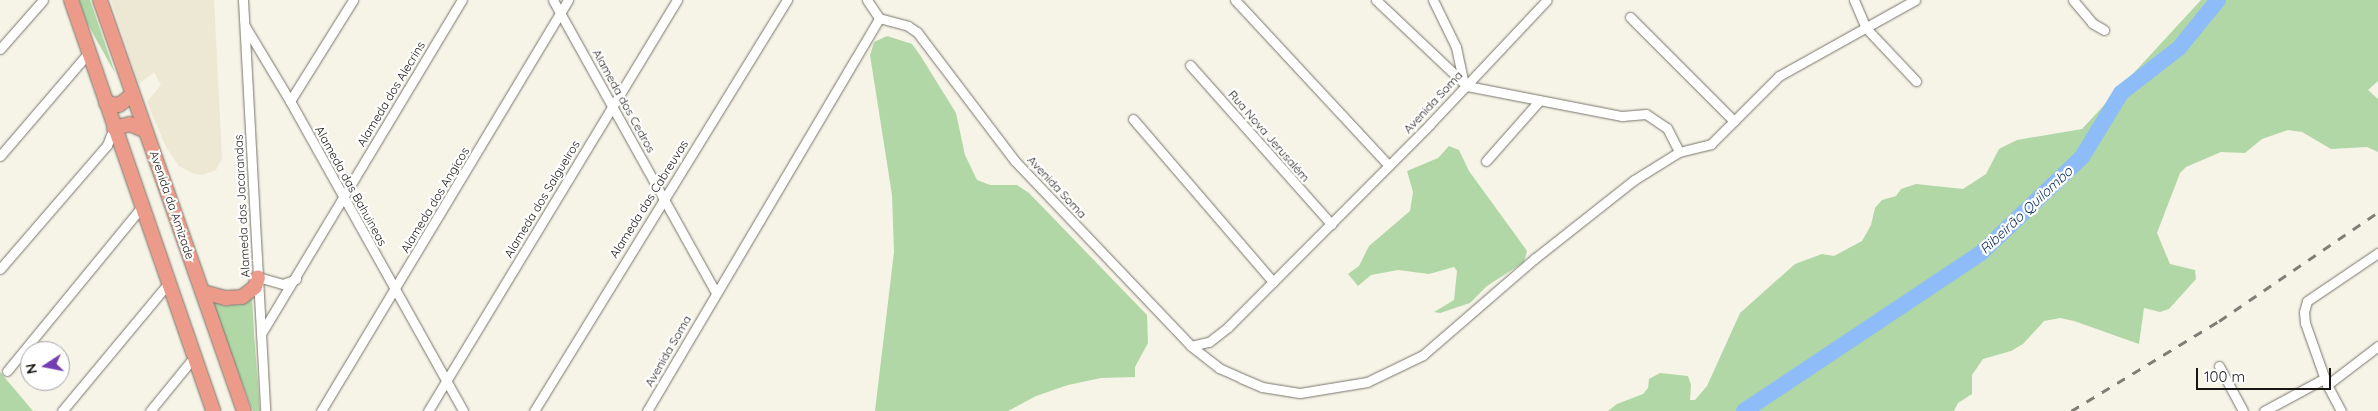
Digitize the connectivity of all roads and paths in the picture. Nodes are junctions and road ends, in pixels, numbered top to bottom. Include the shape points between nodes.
1 (43, 0) edge
2 (71, 0) edge
3 (100, 0) edge
4 (353, 0) edge
5 (462, 0) edge
6 (553, 0) edge
7 (568, 0) edge
8 (678, 0) edge
9 (787, 0) edge
10 (868, 0) edge
11 (1235, 0) edge
12 (1376, 0) edge
13 (1433, 0) edge
14 (1444, 0) edge
15 (1548, 0) edge
16 (1854, 0) edge
17 (1915, 0) edge
18 (2073, 0) edge
19 (245, 2) edge
20 (1438, 9) junction
21 (560, 13) junction
22 (1630, 17) dead end
23 (879, 18) junction
24 (244, 26) junction
25 (1866, 28) junction
26 (2104, 30) dead end
27 (0, 49) edge
28 (89, 52) junction
29 (1190, 64) dead end
30 (1916, 81) dead end
31 (1465, 83) junction
32 (132, 95) junction
33 (1540, 100) junction
34 (290, 101) junction
35 (106, 103) junction
36 (613, 104) junction
37 (1133, 119) dead end
38 (1734, 121) junction
39 (114, 128) junction
40 (146, 131) junction
41 (107, 145) junction
42 (121, 148) junction
43 (1679, 152) junction
44 (0, 156) edge
45 (1486, 161) dead end
46 (1388, 166) junction
47 (343, 199) junction
48 (664, 199) junction
49 (141, 208) junction
50 (1330, 224) junction
51 (2378, 253) edge
52 (0, 269) edge
53 (258, 277) junction
54 (296, 279) junction
55 (1273, 282) junction
56 (168, 284) junction
57 (203, 292) junction
58 (395, 292) junction
59 (716, 293) junction
60 (261, 334) junction
61 (1191, 346) junction
62 (2378, 346) edge
63 (194, 357) junction
64 (2219, 366) dead end
65 (7, 371) dead end
66 (446, 380) junction
67 (2326, 382) junction
68 (62, 411) edge
69 (150, 411) edge
70 (213, 411) edge
71 (244, 411) edge
72 (265, 411) edge
73 (321, 411) edge
74 (428, 411) edge
75 (462, 411) edge
76 (534, 411) edge
77 (647, 411) edge
78 (2243, 411) edge
79 (2264, 411) edge
80 (2341, 411) edge

1 - 27 street
2 - 28 main road
3 - 32 main road, Avenida da Amizade
4 - 34 street
5 - 47 street, Alameda dos Alecrins
6 - 21 street, Alameda dos Cedros
7 - 21 street, Alameda dos Angicos
8 - 36 street, Alameda dos Salgueiros
9 - 48 street, Alameda das Cabreuvas
10 - 23 street
11 - 46 street
12 - 31 street
13 - 20 street
14 - 20 street
15 - 31 street, Avenida Soma
16 - 25 street
17 - 25 street
18 - 26 street via 2092,23
19 - 24 street, Alameda dos Jacarandas
20 - 31 street via 1456,47
21 - 36 street, Alameda dos Cedros
21 - 58 street, Alameda dos Angicos
22 - 38 street
23 - 59 street, Avenida Soma
23 - 61 street, Avenida Soma via 908,26 917,32 1015,161
24 - 34 street, Alameda das Bahuineas
24 - 53 street, Alameda dos Jacarandas
25 - 30 street
25 - 38 street via 1779,76
28 - 35 main road
28 - 44 street
29 - 50 street, Rua Nova Jerusalém
31 - 33 street
31 - 46 street, Avenida Soma
32 - 35 main road via 119,105
32 - 40 main road, Avenida da Amizade
33 - 43 street via 1622,116 1652,117 1667,128
33 - 45 street
34 - 47 street, Alameda das Bahuineas
35 - 39 main road
36 - 48 street, Alameda dos Cedros
36 - 66 street, Alameda dos Salgueiros
37 - 55 street
38 - 43 street via 1711,144
39 - 40 main road via 130,124
39 - 41 street
39 - 42 main road
40 - 57 main road, Avenida da Amizade
41 - 42 street
41 - 52 street
42 - 49 main road
43 - 61 street via 1634,180 1534,259 1442,341 1423,355 1367,382 1332,389 1282,392 1219,368
46 - 50 street, Avenida Soma
47 - 54 street, Alameda dos Alecrins
47 - 58 street, Alameda das Bahuineas
48 - 59 street, Alameda dos Cedros
48 - 76 street, Alameda das Cabreuvas
49 - 56 main road
49 - 65 street
50 - 55 street, Avenida Soma
51 - 67 street via 2307,301 2305,323
53 - 54 street via 283,284
53 - 57 main road via 255,287 242,296 226,298
53 - 60 street, Alameda dos Jacarandas
54 - 60 street, Alameda dos Alecrins
55 - 61 street, Avenida Soma via 1209,342
56 - 63 main road
56 - 68 street
57 - 71 main road, Avenida da Amizade
58 - 66 street, Alameda das Bahuineas
58 - 73 street, Alameda dos Angicos
59 - 77 street, Avenida Soma
60 - 72 street, Alameda dos Jacarandas
62 - 67 street
63 - 69 street
63 - 70 main road
64 - 78 street
66 - 74 street, Alameda dos Salgueiros
66 - 75 street, Alameda das Bahuineas
67 - 79 street
67 - 80 street

